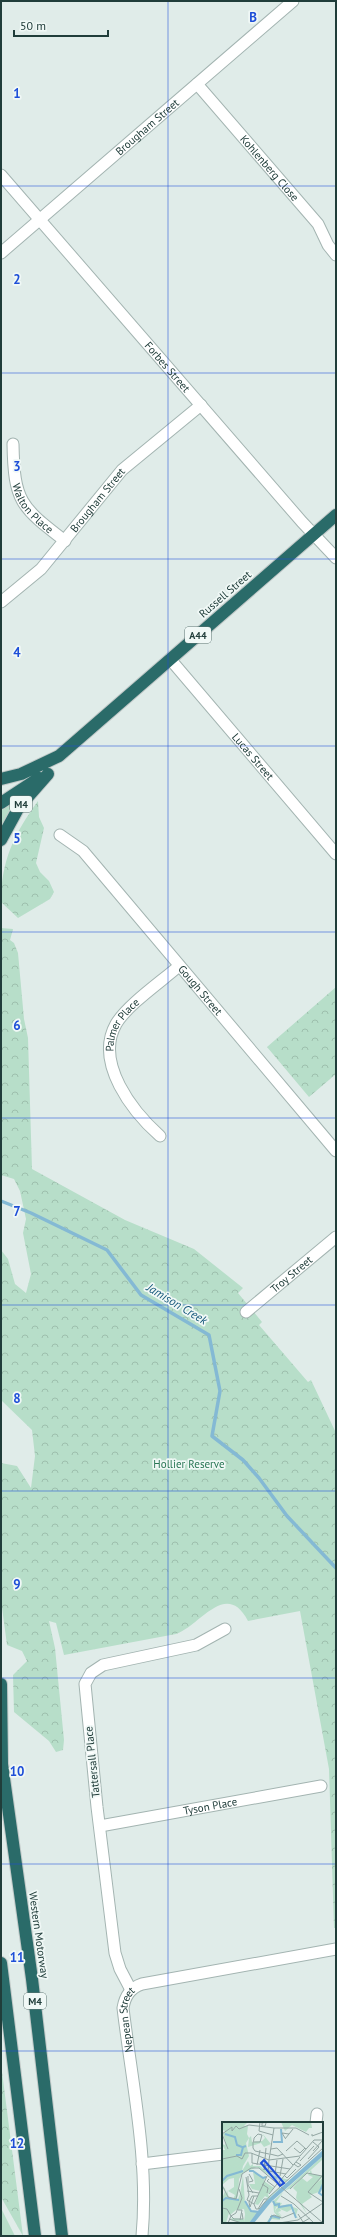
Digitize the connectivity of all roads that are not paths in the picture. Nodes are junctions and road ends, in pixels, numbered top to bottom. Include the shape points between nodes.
1 (293, 1) edge
2 (197, 84) junction
3 (1, 175) edge
4 (41, 220) junction
5 (1, 253) edge
6 (336, 255) edge
7 (200, 405) junction
8 (12, 444) dead end
9 (336, 515) edge
10 (313, 535) junction
11 (65, 541) junction
12 (336, 558) edge
13 (1, 602) edge
14 (170, 659) junction
15 (59, 756) junction
16 (48, 774) junction
17 (1, 779) edge
18 (1, 803) edge
19 (60, 835) dead end
20 (1, 840) edge
21 (336, 854) edge
22 (179, 966) junction
23 (160, 1136) dead end
24 (336, 1151) edge
25 (336, 1237) edge
26 (246, 1312) dead end
27 (225, 1629) dead end
28 (1, 1684) edge
29 (2, 1762) edge
30 (321, 1786) dead end
31 (100, 1826) junction
32 (336, 1949) edge
33 (1, 1963) edge
34 (131, 1990) junction
35 (222, 2154) edge
36 (142, 2164) junction
37 (35, 2236) edge
38 (62, 2236) edge
39 (142, 2236) edge

1 - 2 street, Brougham Street
2 - 4 street, Brougham Street
2 - 6 street, Kohlenberg Close via 318,224
3 - 4 street, Forbes Street
4 - 5 street, Brougham Street
4 - 7 street, Forbes Street
7 - 10 street, Forbes Street
7 - 11 street, Brougham Street via 122,470
8 - 11 street, Walton Place via 14,482 21,501 30,514
9 - 10 highway, Russell Street / A44
10 - 12 street, Forbes Street
10 - 14 highway, Russell Street / A44
11 - 13 street, Brougham Street via 40,569
14 - 15 highway, Russell Street / A44
14 - 21 street, Lucas Street
15 - 16 highway, Russell Street / A44
15 - 17 highway, Russell Street / A44 via 21,774
16 - 18 highway
16 - 20 highway, M4 via 19,806
19 - 22 street, Gough Street via 82,851
22 - 23 street, Palmer Place via 121,1018 110,1042 112,1066 124,1094 139,1117
22 - 24 street, Gough Street
25 - 26 street, Troy Street
27 - 31 street, Tattersall Place via 196,1645 107,1663 91,1673 85,1689
28 - 29 highway, M4
29 - 38 highway, Western Motorway / M4 via 33,1986
30 - 31 street, Tyson Place
31 - 34 street, Tattersall Place via 115,1953 120,1970
32 - 34 street, Nepean Street via 142,1984
33 - 37 highway
34 - 36 street, Nepean Street via 123,2008
35 - 36 street
36 - 39 street, Nepean Street

